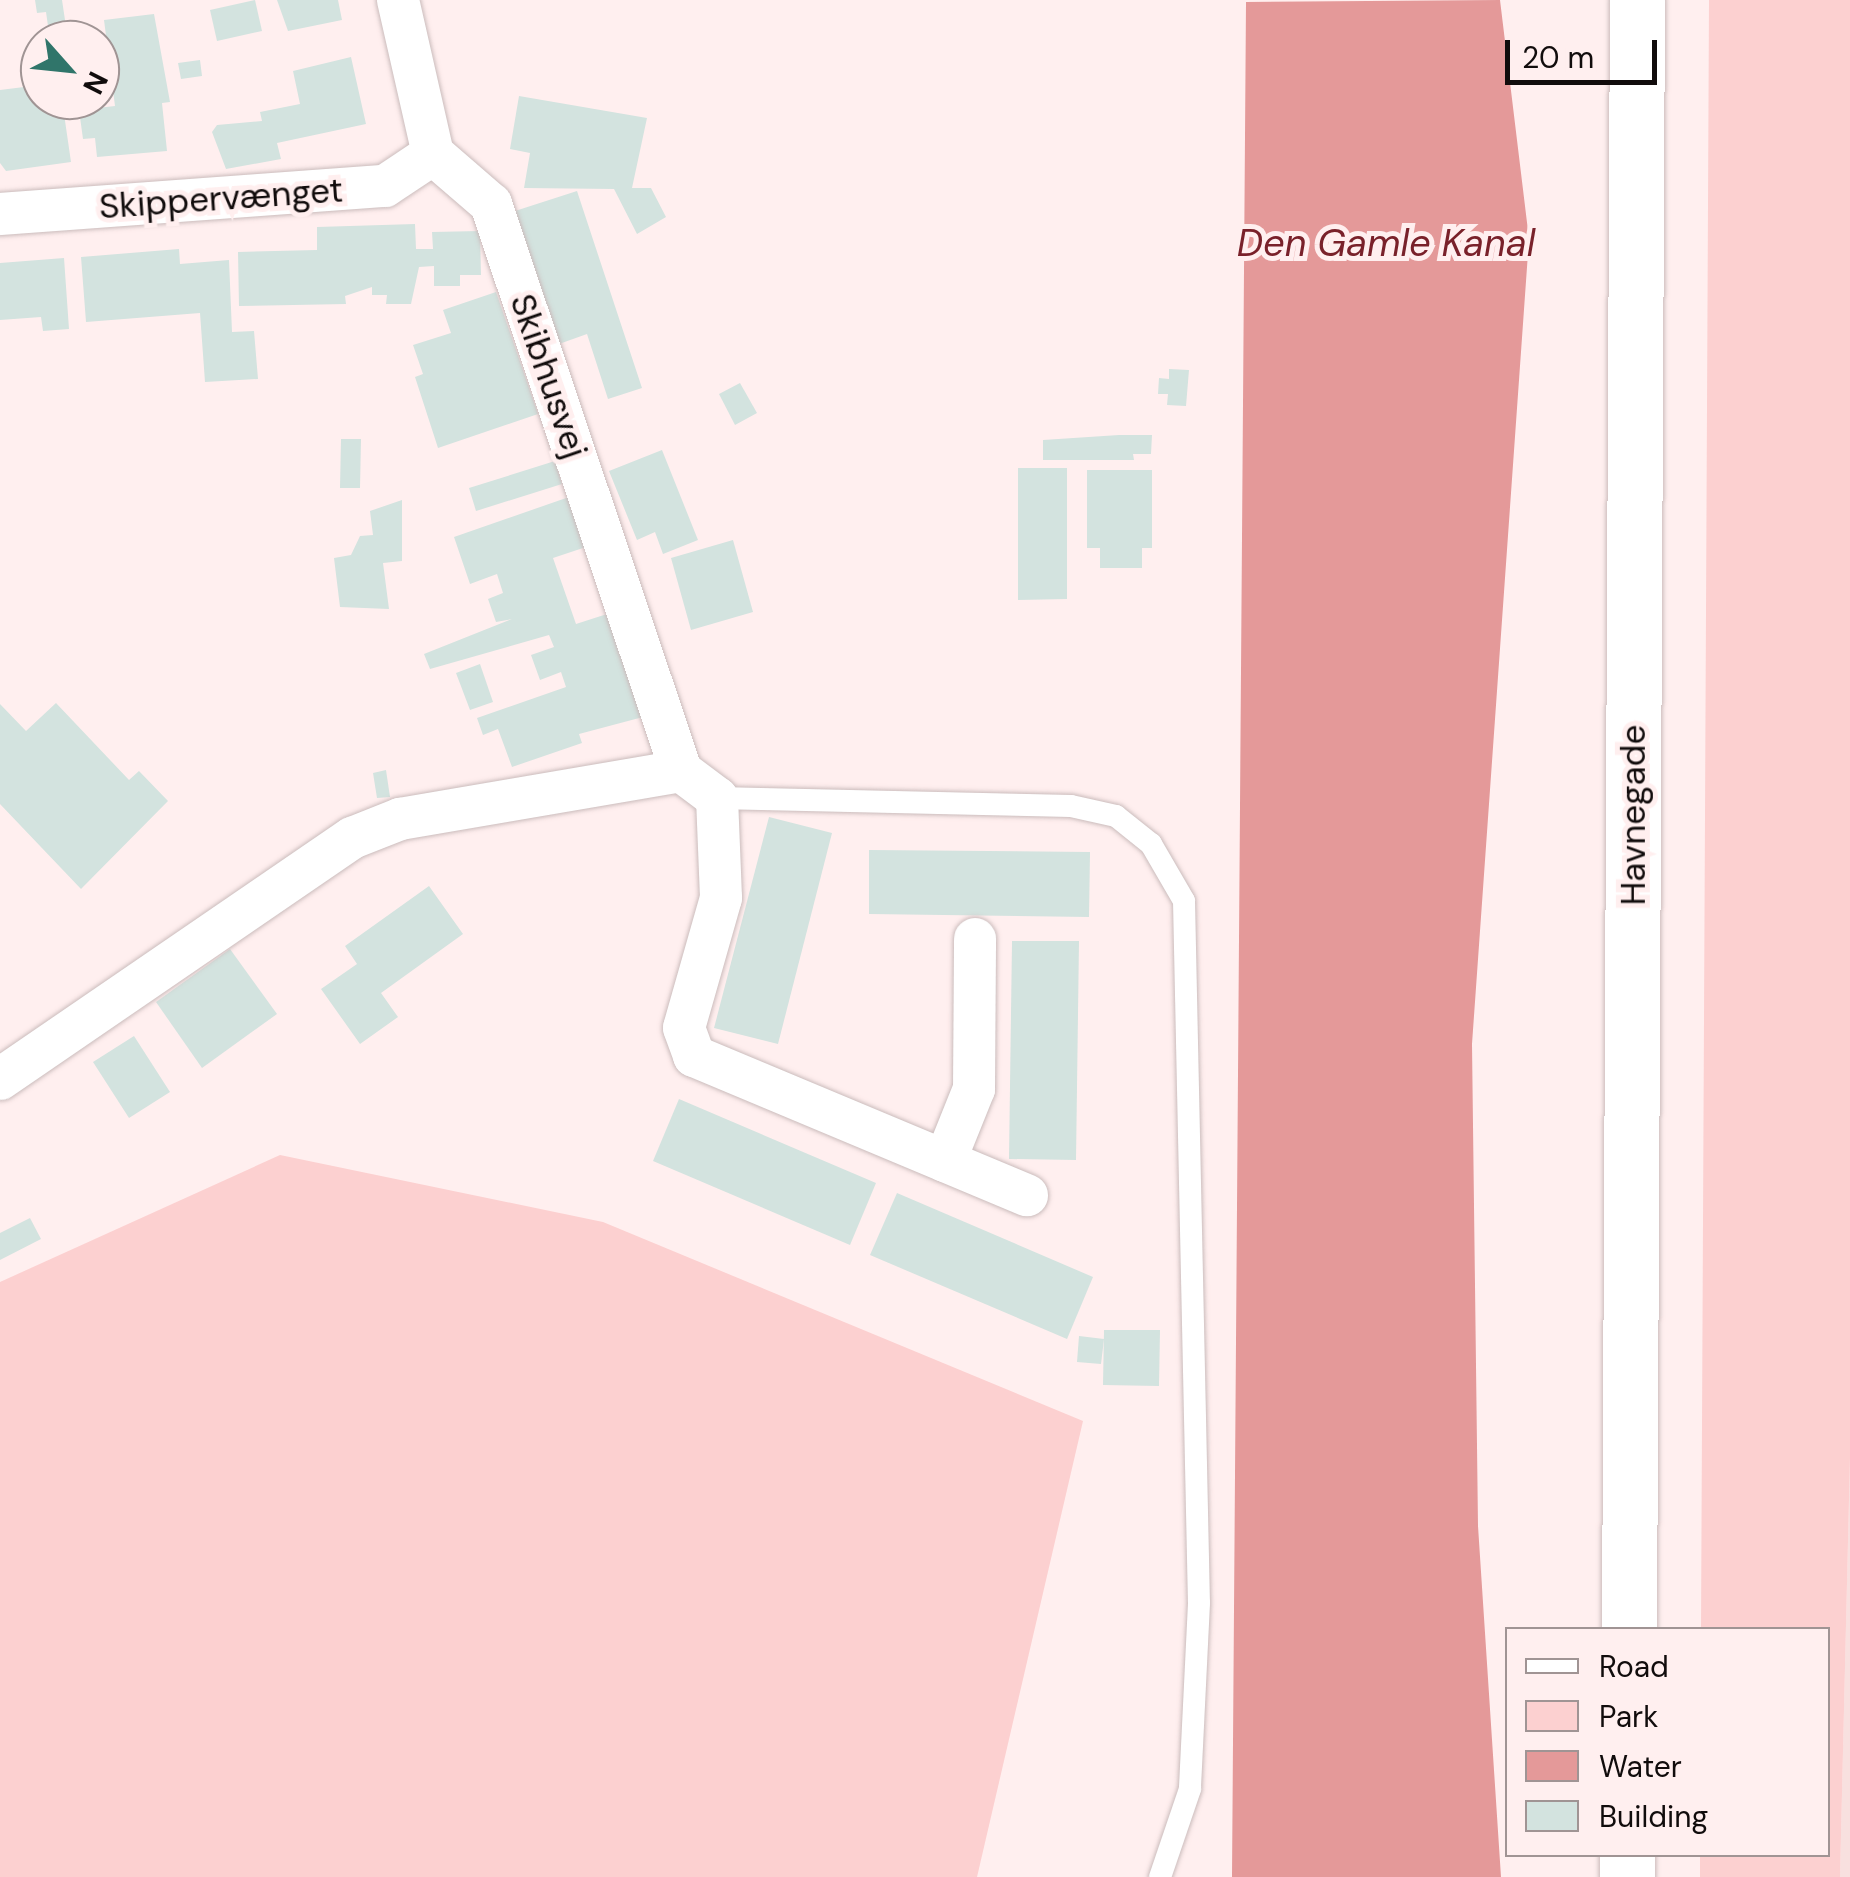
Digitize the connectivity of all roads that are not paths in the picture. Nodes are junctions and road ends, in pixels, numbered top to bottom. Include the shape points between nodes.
1 (398, 0) edge
2 (1636, 0) edge
3 (433, 154) junction
4 (0, 214) edge
5 (681, 771) junction
6 (717, 798) junction
7 (975, 939) dead end
8 (0, 1078) edge
9 (946, 1161) junction
10 (1028, 1195) dead end
11 (1629, 1627) edge
12 (1160, 1877) edge

1 - 3 street
2 - 11 street, Havnegade
3 - 4 street, Skippervænget via 385,186
3 - 5 street, Skibhusvej via 491,204
5 - 6 street
5 - 8 street via 400,819 352,838
6 - 9 street via 721,898 684,1028 694,1056
6 - 12 lane via 1086,809 1116,816 1151,844 1184,902 1199,1603 1190,1789
7 - 9 street via 974,1089
9 - 10 street

